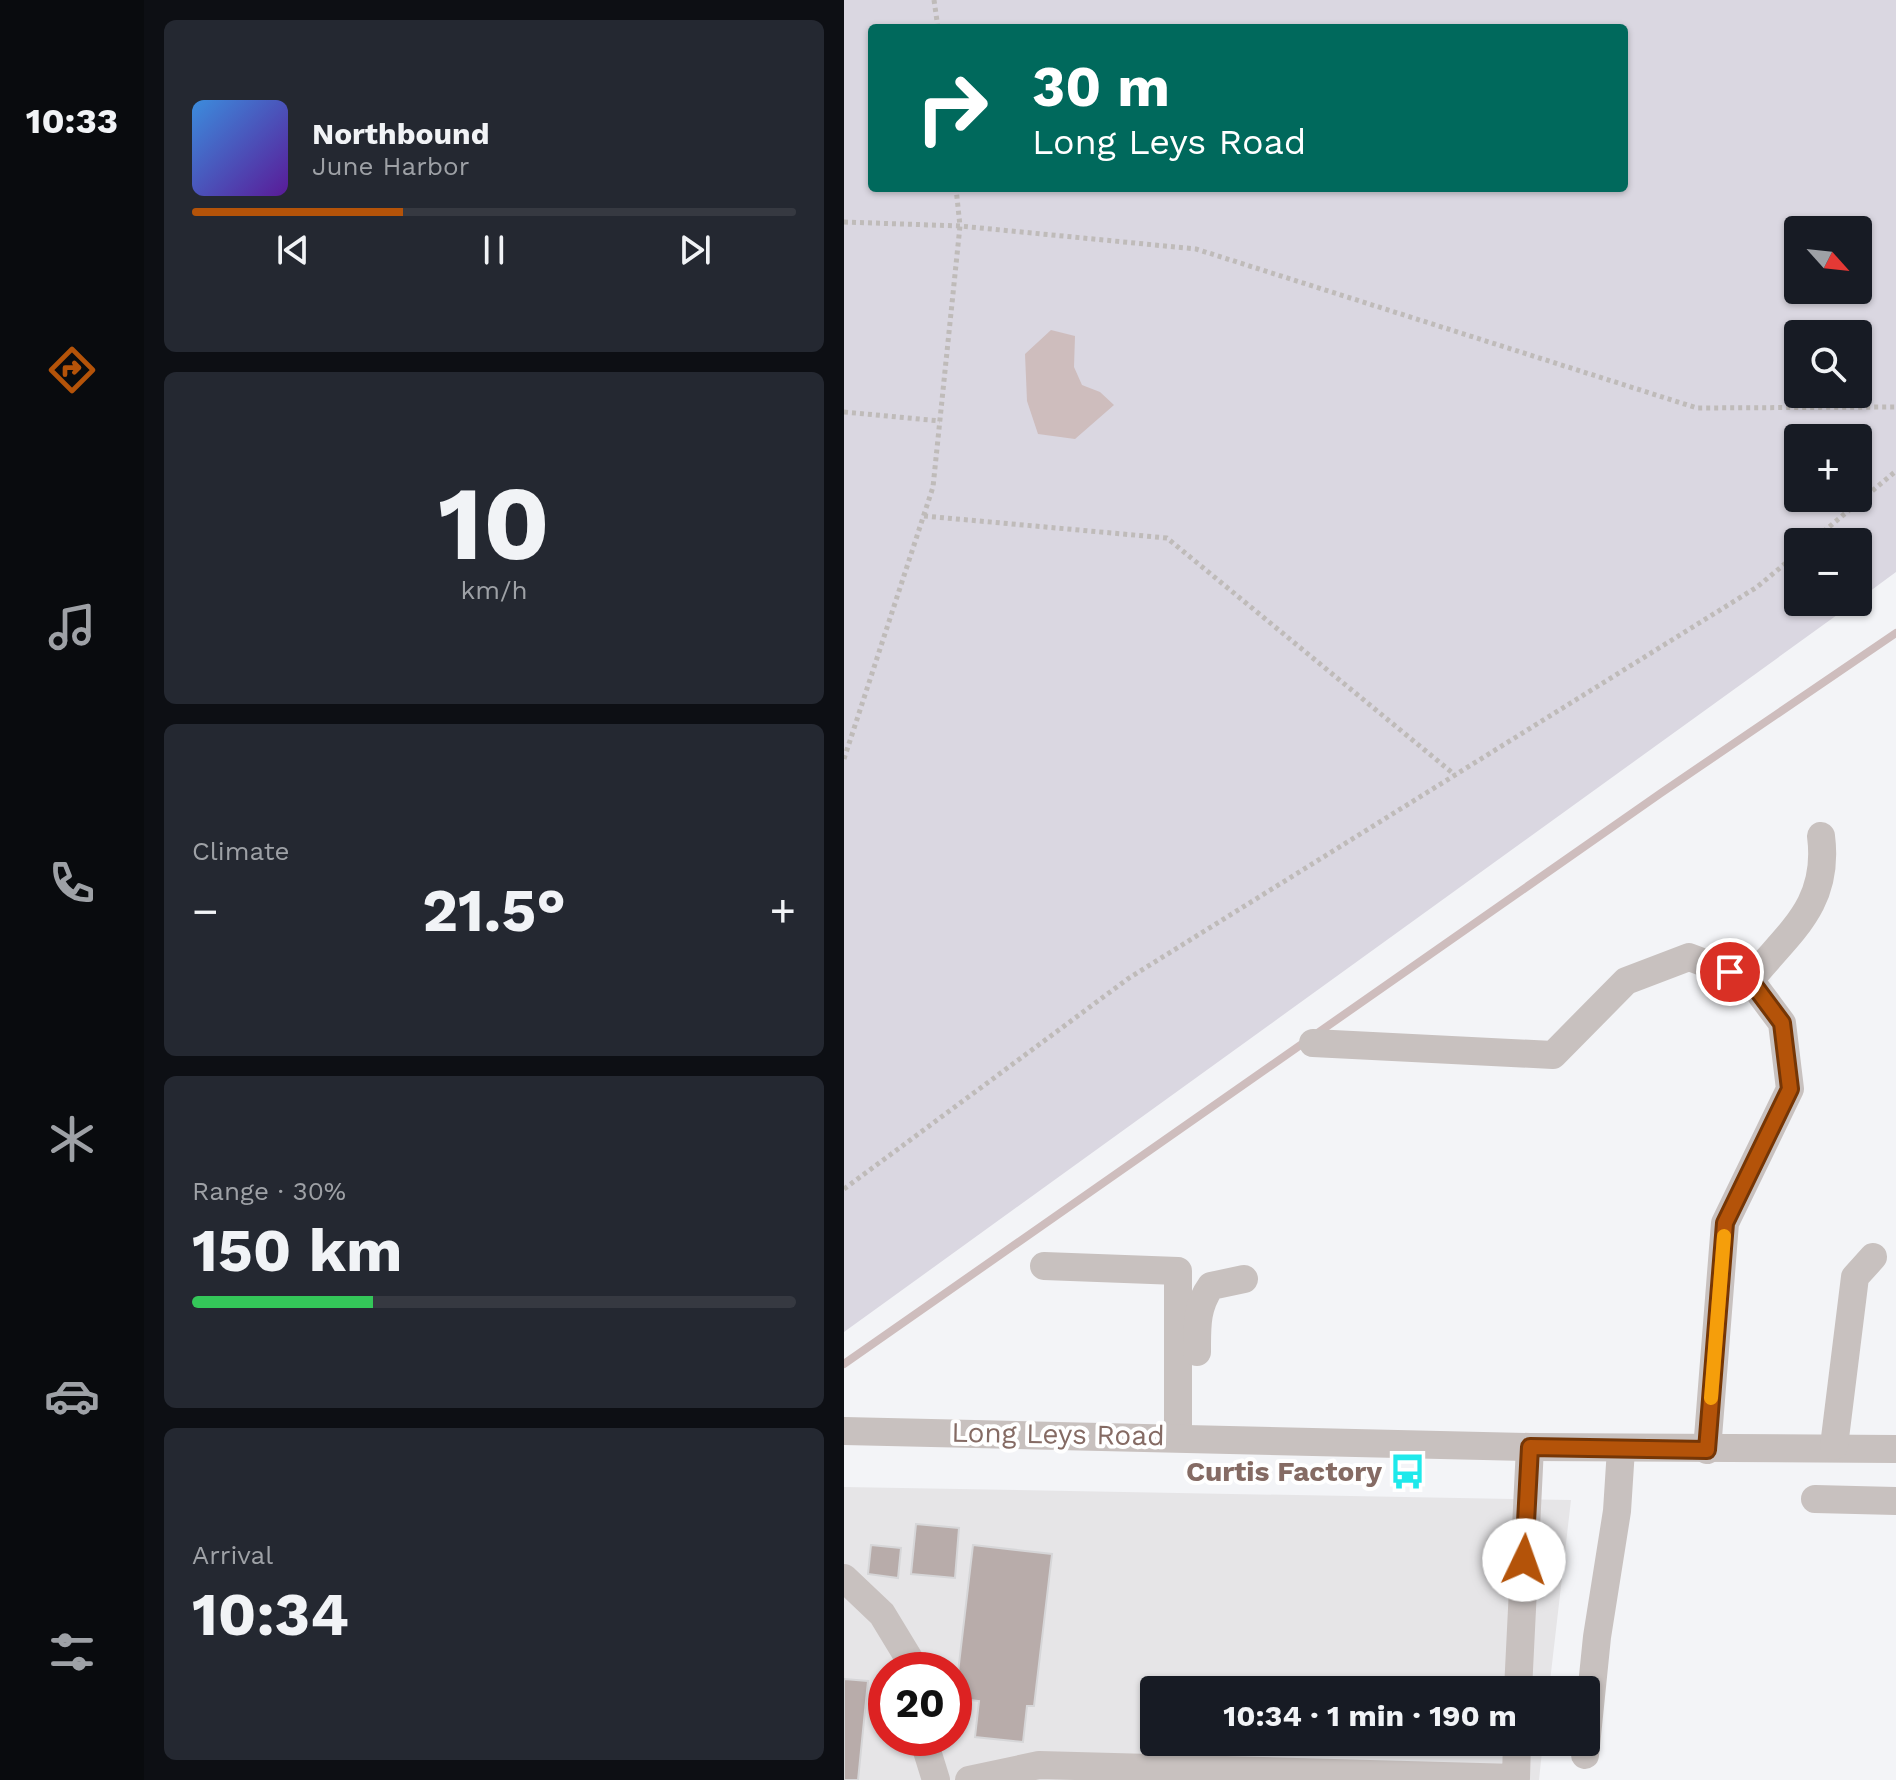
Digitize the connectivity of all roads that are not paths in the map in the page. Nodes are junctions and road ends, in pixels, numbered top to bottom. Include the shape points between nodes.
1 (1821, 836) dead end
2 (1750, 980) junction
3 (1313, 1043) dead end
4 (1873, 1257) dead end
5 (1044, 1266) dead end
6 (1244, 1279) dead end
7 (844, 1431) edge
8 (1188, 1436) junction
9 (1834, 1446) junction
10 (1530, 1447) junction
11 (1621, 1449) junction
12 (1896, 1449) edge
13 (1707, 1450) junction
14 (1815, 1499) dead end
15 (1896, 1501) edge
16 (844, 1578) edge
17 (905, 1652) edge
18 (1519, 1676) edge
19 (1593, 1676) edge
20 (929, 1756) edge
21 (1517, 1756) edge
22 (1516, 1779) edge
23 (936, 1780) edge
24 (969, 1780) edge

1 - 2 street via 1825,864 1808,909 1787,942
2 - 3 street via 1689,957 1626,981 1553,1055
2 - 13 street via 1782,1023 1790,1089 1725,1223
4 - 9 street via 1855,1277
5 - 8 street via 1178,1271
6 - 8 street via 1211,1286 1202,1299
7 - 8 street, Long Leys Road
8 - 10 street, Long Leys Road
9 - 12 street, Long Leys Road
9 - 13 street, Long Leys Road
10 - 11 street, Long Leys Road
10 - 18 street
11 - 13 street, Long Leys Road
11 - 19 street
14 - 15 street
16 - 17 street via 882,1614
20 - 23 street
21 - 22 street
22 - 24 street via 1039,1765

